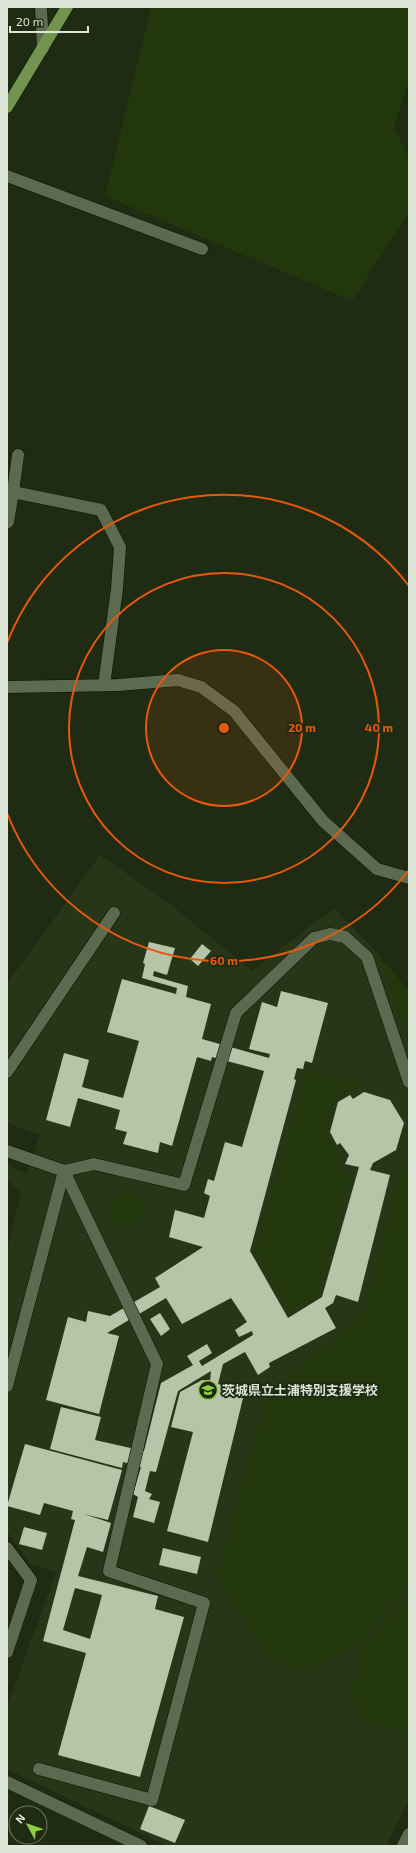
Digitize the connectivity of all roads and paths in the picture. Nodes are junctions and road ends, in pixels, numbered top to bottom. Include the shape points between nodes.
1 (41, 7) edge
2 (67, 7) edge
3 (43, 48) junction
4 (7, 108) edge
5 (7, 176) edge
6 (202, 249) dead end
7 (18, 455) dead end
8 (13, 492) junction
9 (8, 522) dead end
10 (104, 685) junction
11 (7, 687) edge
12 (409, 878) edge
13 (114, 913) dead end
14 (7, 1072) edge
15 (409, 1082) edge
16 (7, 1151) edge
17 (64, 1171) junction
18 (7, 1386) edge
19 (7, 1548) edge
20 (12, 1625) edge
21 (7, 1652) edge
22 (39, 1769) dead end
23 (7, 1782) edge
24 (409, 1834) edge
25 (141, 1846) edge
26 (403, 1846) edge

1 - 3 street
2 - 3 main road
3 - 4 main road
5 - 6 street
7 - 8 street
8 - 9 street
8 - 10 street via 101,510 120,547 118,590
10 - 11 street
10 - 12 street via 178,680 201,686 234,711 323,820 377,869
13 - 14 street
15 - 17 street via 367,957 345,937 330,934 314,938 236,1013 184,1185 94,1164
16 - 17 street
17 - 18 street
17 - 22 street via 157,1364 109,1571 204,1603 152,1800
19 - 20 street via 30,1580
20 - 21 street
23 - 25 street
24 - 26 street

